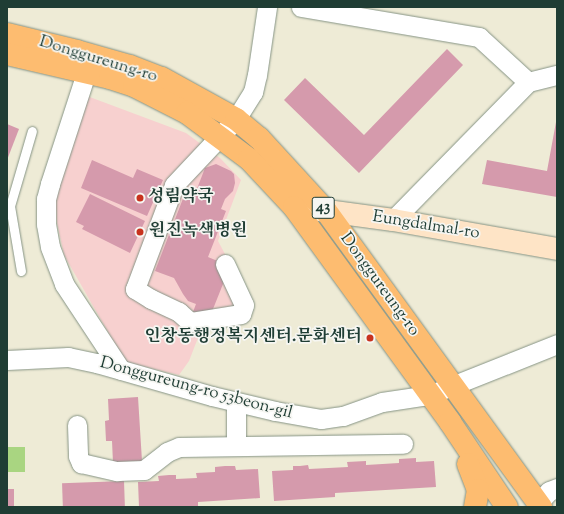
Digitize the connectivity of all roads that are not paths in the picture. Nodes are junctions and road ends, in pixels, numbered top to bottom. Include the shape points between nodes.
1 (267, 7) edge
2 (301, 7) edge
3 (7, 34) edge
4 (7, 54) edge
5 (86, 73) junction
6 (557, 75) edge
7 (528, 82) junction
8 (236, 119) junction
9 (32, 131) dead end
10 (220, 136) junction
11 (8, 206) edge
12 (294, 207) junction
13 (326, 211) junction
14 (393, 220) junction
15 (557, 249) edge
16 (225, 264) dead end
17 (21, 271) dead end
18 (557, 344) edge
19 (7, 360) edge
20 (121, 370) junction
21 (452, 385) junction
22 (429, 395) junction
23 (236, 402) junction
24 (450, 422) junction
25 (78, 425) dead end
26 (403, 444) dead end
27 (236, 446) junction
28 (557, 488) edge
29 (540, 505) edge
30 (475, 507) edge
31 (507, 507) edge

1 - 8 street via 253,92
2 - 7 street via 479,37
3 - 8 main road, Donggureung-ro / 43 via 130,66 162,78
4 - 5 main road, Donggureung-ro / 43
5 - 10 main road, Donggureung-ro / 43 via 110,78 152,95 187,113
5 - 20 street via 46,199 46,224 50,247 64,284
6 - 7 street
7 - 14 street
8 - 10 street
8 - 13 main road, Donggureung-ro / 43 via 260,138
9 - 11 lane
10 - 12 main road, Donggureung-ro / 43 via 249,159
10 - 16 street via 174,186 135,289 179,312 190,322 241,314 244,305
11 - 17 lane
12 - 13 street, Eungdalmal-ro
12 - 22 main road, Donggureung-ro / 43
13 - 14 street, Eungdalmal-ro
13 - 21 main road, Donggureung-ro / 43
14 - 15 street, Eungdalmal-ro
18 - 21 street, Donggureung-ro 53beon-gil
19 - 20 street, Donggureung-ro 53beon-gil via 68,357
20 - 23 street, Donggureung-ro 53beon-gil
21 - 22 street, Donggureung-ro 53beon-gil
21 - 29 main road, Donggureung-ro / 43
22 - 23 street, Donggureung-ro 53beon-gil via 382,402 343,416 321,419 274,412
22 - 24 main road, Donggureung-ro / 43
23 - 27 street
24 - 30 main road via 476,484 478,498
24 - 31 main road
25 - 27 street via 78,456 81,463 113,470 144,470 167,452 179,447
26 - 27 street
28 - 29 street via 550,491

